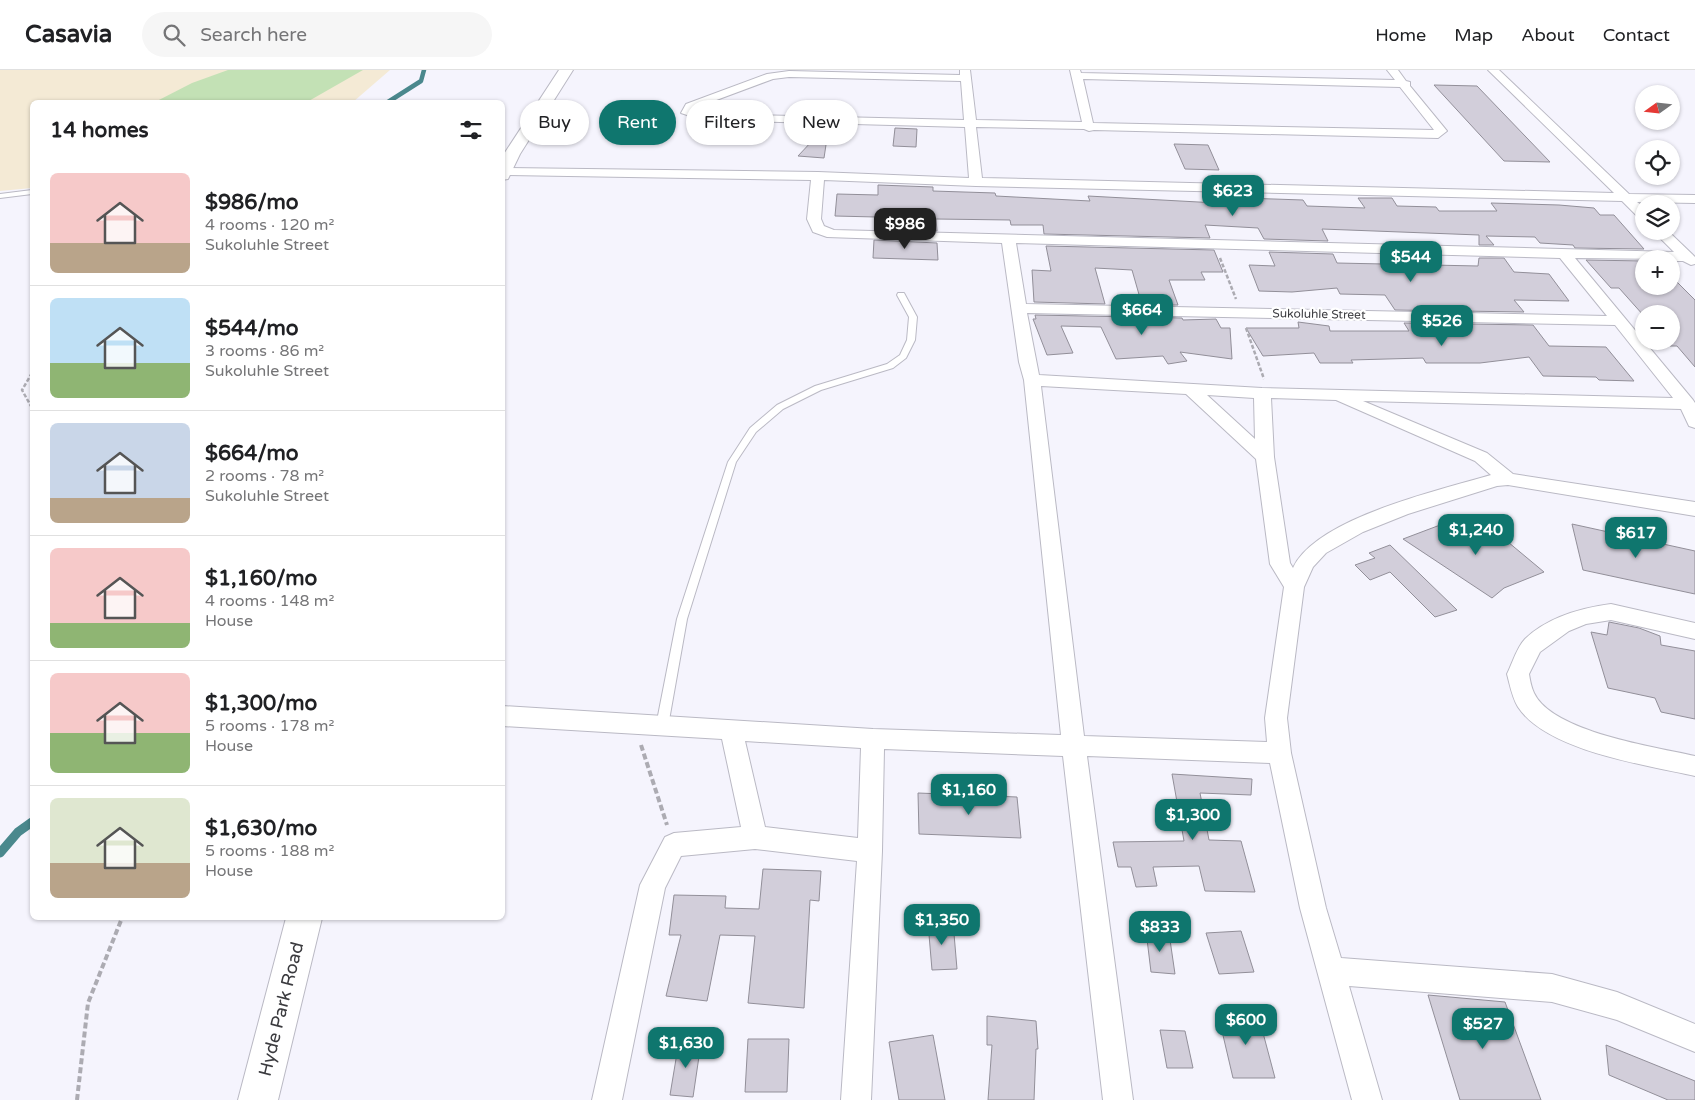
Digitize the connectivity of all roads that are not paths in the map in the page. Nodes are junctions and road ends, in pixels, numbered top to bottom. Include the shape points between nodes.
1 (566, 70) edge
2 (1392, 70) edge
3 (1493, 70) edge
4 (1076, 73) edge
5 (965, 74) edge
6 (1406, 84) junction
7 (969, 125) junction
8 (1089, 128) junction
9 (505, 169) edge
10 (505, 173) edge
11 (818, 176) junction
12 (976, 182) junction
13 (30, 192) edge
14 (0, 196) edge
15 (1625, 197) junction
16 (1695, 199) edge
17 (1635, 206) edge
18 (1008, 238) junction
19 (1669, 240) edge
20 (1564, 254) junction
21 (1691, 261) edge
22 (901, 295) dead end
23 (1020, 308) junction
24 (1618, 321) junction
25 (1032, 380) junction
26 (1192, 390) junction
27 (1262, 393) junction
28 (1336, 395) junction
29 (1687, 404) junction
30 (1695, 422) edge
31 (1265, 456) junction
32 (1508, 479) junction
33 (1695, 510) edge
34 (1294, 587) junction
35 (1695, 630) edge
36 (505, 716) edge
37 (662, 726) junction
38 (731, 730) junction
39 (873, 739) junction
40 (1075, 747) junction
41 (1279, 753) junction
42 (1695, 766) edge
43 (755, 837) junction
44 (870, 851) junction
45 (303, 920) edge
46 (1330, 971) junction
47 (1695, 1038) edge
48 (258, 1100) edge
49 (607, 1100) edge
50 (856, 1100) edge
51 (1118, 1100) edge
52 (1367, 1100) edge

1 - 9 street
2 - 6 street
3 - 15 street
4 - 6 street
4 - 8 street
5 - 7 street
5 - 7 street via 809,73 771,76 690,106 687,112 702,118
6 - 8 street via 1441,131 1438,134
7 - 8 street
7 - 12 street
10 - 11 street
11 - 12 street
11 - 18 street via 814,219 818,230 832,234
12 - 15 street
13 - 14 lane
15 - 16 street
15 - 17 street
18 - 20 street
18 - 23 street
19 - 21 street
20 - 21 street
20 - 24 street
22 - 37 lane via 913,317 911,340 903,356 890,366 818,388 780,407 754,430 732,462 682,619
23 - 24 street, Sukoluhle Street
23 - 25 street
24 - 29 street
25 - 26 street
25 - 40 street
26 - 27 street
26 - 31 street
27 - 28 street
27 - 31 street
28 - 29 street
28 - 32 street via 1481,457
29 - 30 street
31 - 34 street via 1280,564
32 - 33 street
32 - 34 street via 1401,509 1356,527 1319,548 1305,563
34 - 41 street via 1276,718
35 - 42 street via 1612,612 1584,616 1562,625 1532,646 1518,674 1526,700 1545,721 1559,729 1574,736
36 - 37 street
37 - 38 street
38 - 39 street
38 - 43 street
39 - 40 street
39 - 44 street
40 - 41 street
40 - 51 street
41 - 46 street
43 - 44 street
43 - 49 street via 674,844 652,885
44 - 50 street
45 - 48 street, Hyde Park Road
46 - 47 street via 1552,988 1618,1006
46 - 52 street

